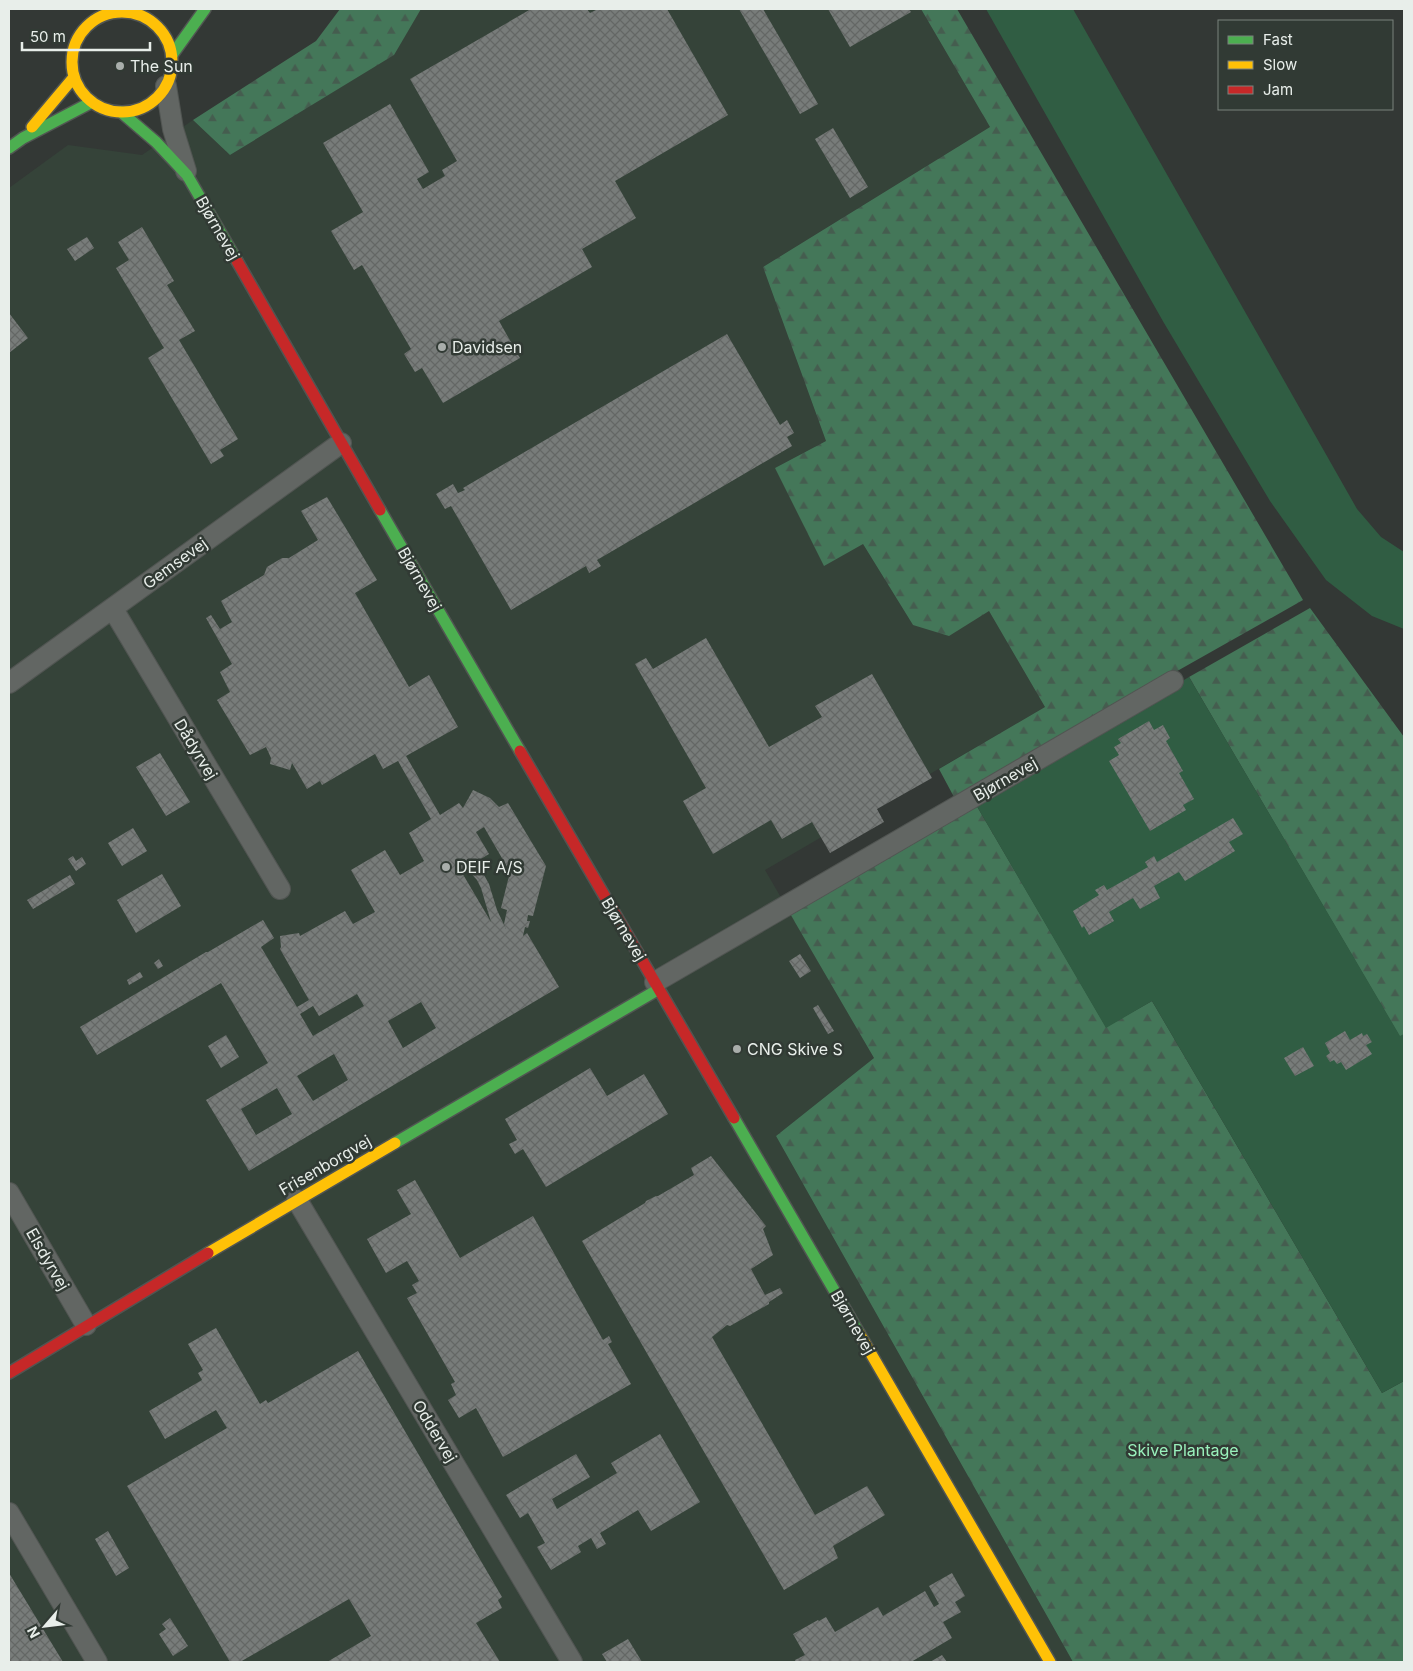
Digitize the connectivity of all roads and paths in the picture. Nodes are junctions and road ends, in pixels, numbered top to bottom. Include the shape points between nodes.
1 (205, 9) edge
2 (156, 12) dead end
3 (141, 16) junction
4 (172, 56) junction
5 (74, 77) junction
6 (166, 86) junction
7 (92, 102) junction
8 (120, 112) junction
9 (22, 138) junction
10 (9, 148) edge
11 (187, 175) junction
12 (341, 443) junction
13 (113, 609) junction
14 (1173, 681) dead end
15 (9, 683) edge
16 (280, 889) dead end
17 (657, 985) junction
18 (9, 1193) edge
19 (297, 1200) junction
20 (86, 1325) junction
21 (9, 1372) edge
22 (9, 1513) edge
23 (97, 1662) edge
24 (572, 1662) edge
25 (1050, 1662) edge

1 - 4 street
2 - 3 street
3 - 4 street via 162,32
3 - 5 street via 117,12 87,26 74,48
4 - 6 street
5 - 7 street
5 - 9 street
6 - 8 street via 147,106
6 - 11 street, Bjørnevej via 173,129
7 - 8 street
7 - 9 street
8 - 11 street, Bjørnevej via 156,142
9 - 10 street
11 - 12 street, Bjørnevej
12 - 13 street, Gemsevej
12 - 17 street, Bjørnevej
13 - 15 street, Gemsevej
13 - 16 street, Dådyrvej
14 - 17 street, Bjørnevej
17 - 19 street, Frisenborgvej
17 - 25 street, Bjørnevej
18 - 20 street, Elsdyrvej
19 - 20 street, Frisenborgvej
19 - 24 street, Oddervej
20 - 21 street, Frisenborgvej
22 - 23 street

